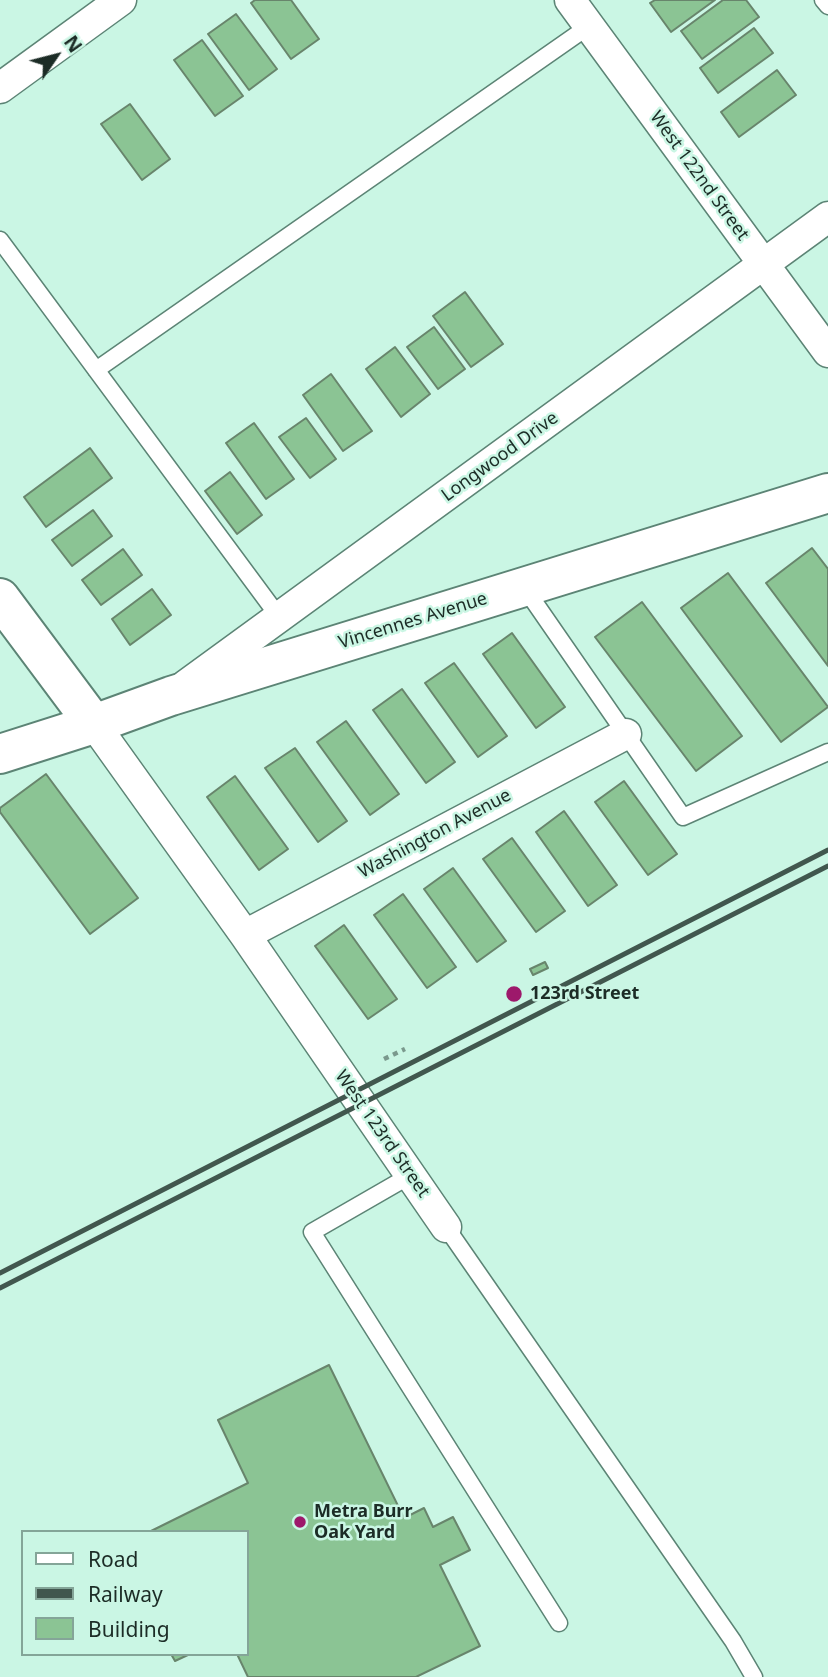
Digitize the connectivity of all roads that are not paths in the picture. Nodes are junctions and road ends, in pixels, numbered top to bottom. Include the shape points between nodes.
1 (121, 0) edge
2 (570, 0) edge
3 (823, 0) edge
4 (828, 6) edge
5 (589, 26) junction
6 (0, 88) edge
7 (828, 217) edge
8 (0, 240) edge
9 (764, 265) junction
10 (826, 346) edge
11 (96, 369) junction
12 (828, 493) edge
13 (524, 587) junction
14 (0, 598) edge
15 (279, 617) junction
16 (171, 696) junction
17 (94, 724) junction
18 (626, 734) junction
19 (828, 752) edge
20 (0, 754) edge
21 (245, 935) junction
22 (411, 1175) junction
23 (446, 1227) joint
24 (559, 1623) dead end
25 (754, 1677) edge

1 - 6 street
2 - 5 street, West 122nd Street
3 - 4 lane
5 - 9 street, West 122nd Street
5 - 11 lane
7 - 9 street, Longwood Drive
8 - 11 lane
9 - 10 street, West 122nd Street
9 - 15 street, Longwood Drive
11 - 15 lane
12 - 13 main road, Vincennes Avenue
13 - 16 main road, Vincennes Avenue
13 - 18 lane
14 - 17 main road, West 123rd Street
15 - 16 street, Longwood Drive
16 - 17 main road, Vincennes Avenue
17 - 20 main road, Vincennes Avenue
17 - 21 street, West 123rd Street
18 - 19 lane via 683,817
18 - 21 street, Washington Avenue
21 - 22 street, West 123rd Street
22 - 23 street, West 123rd Street
22 - 24 lane via 312,1232
23 - 25 lane, West 123rd Street via 733,1640

